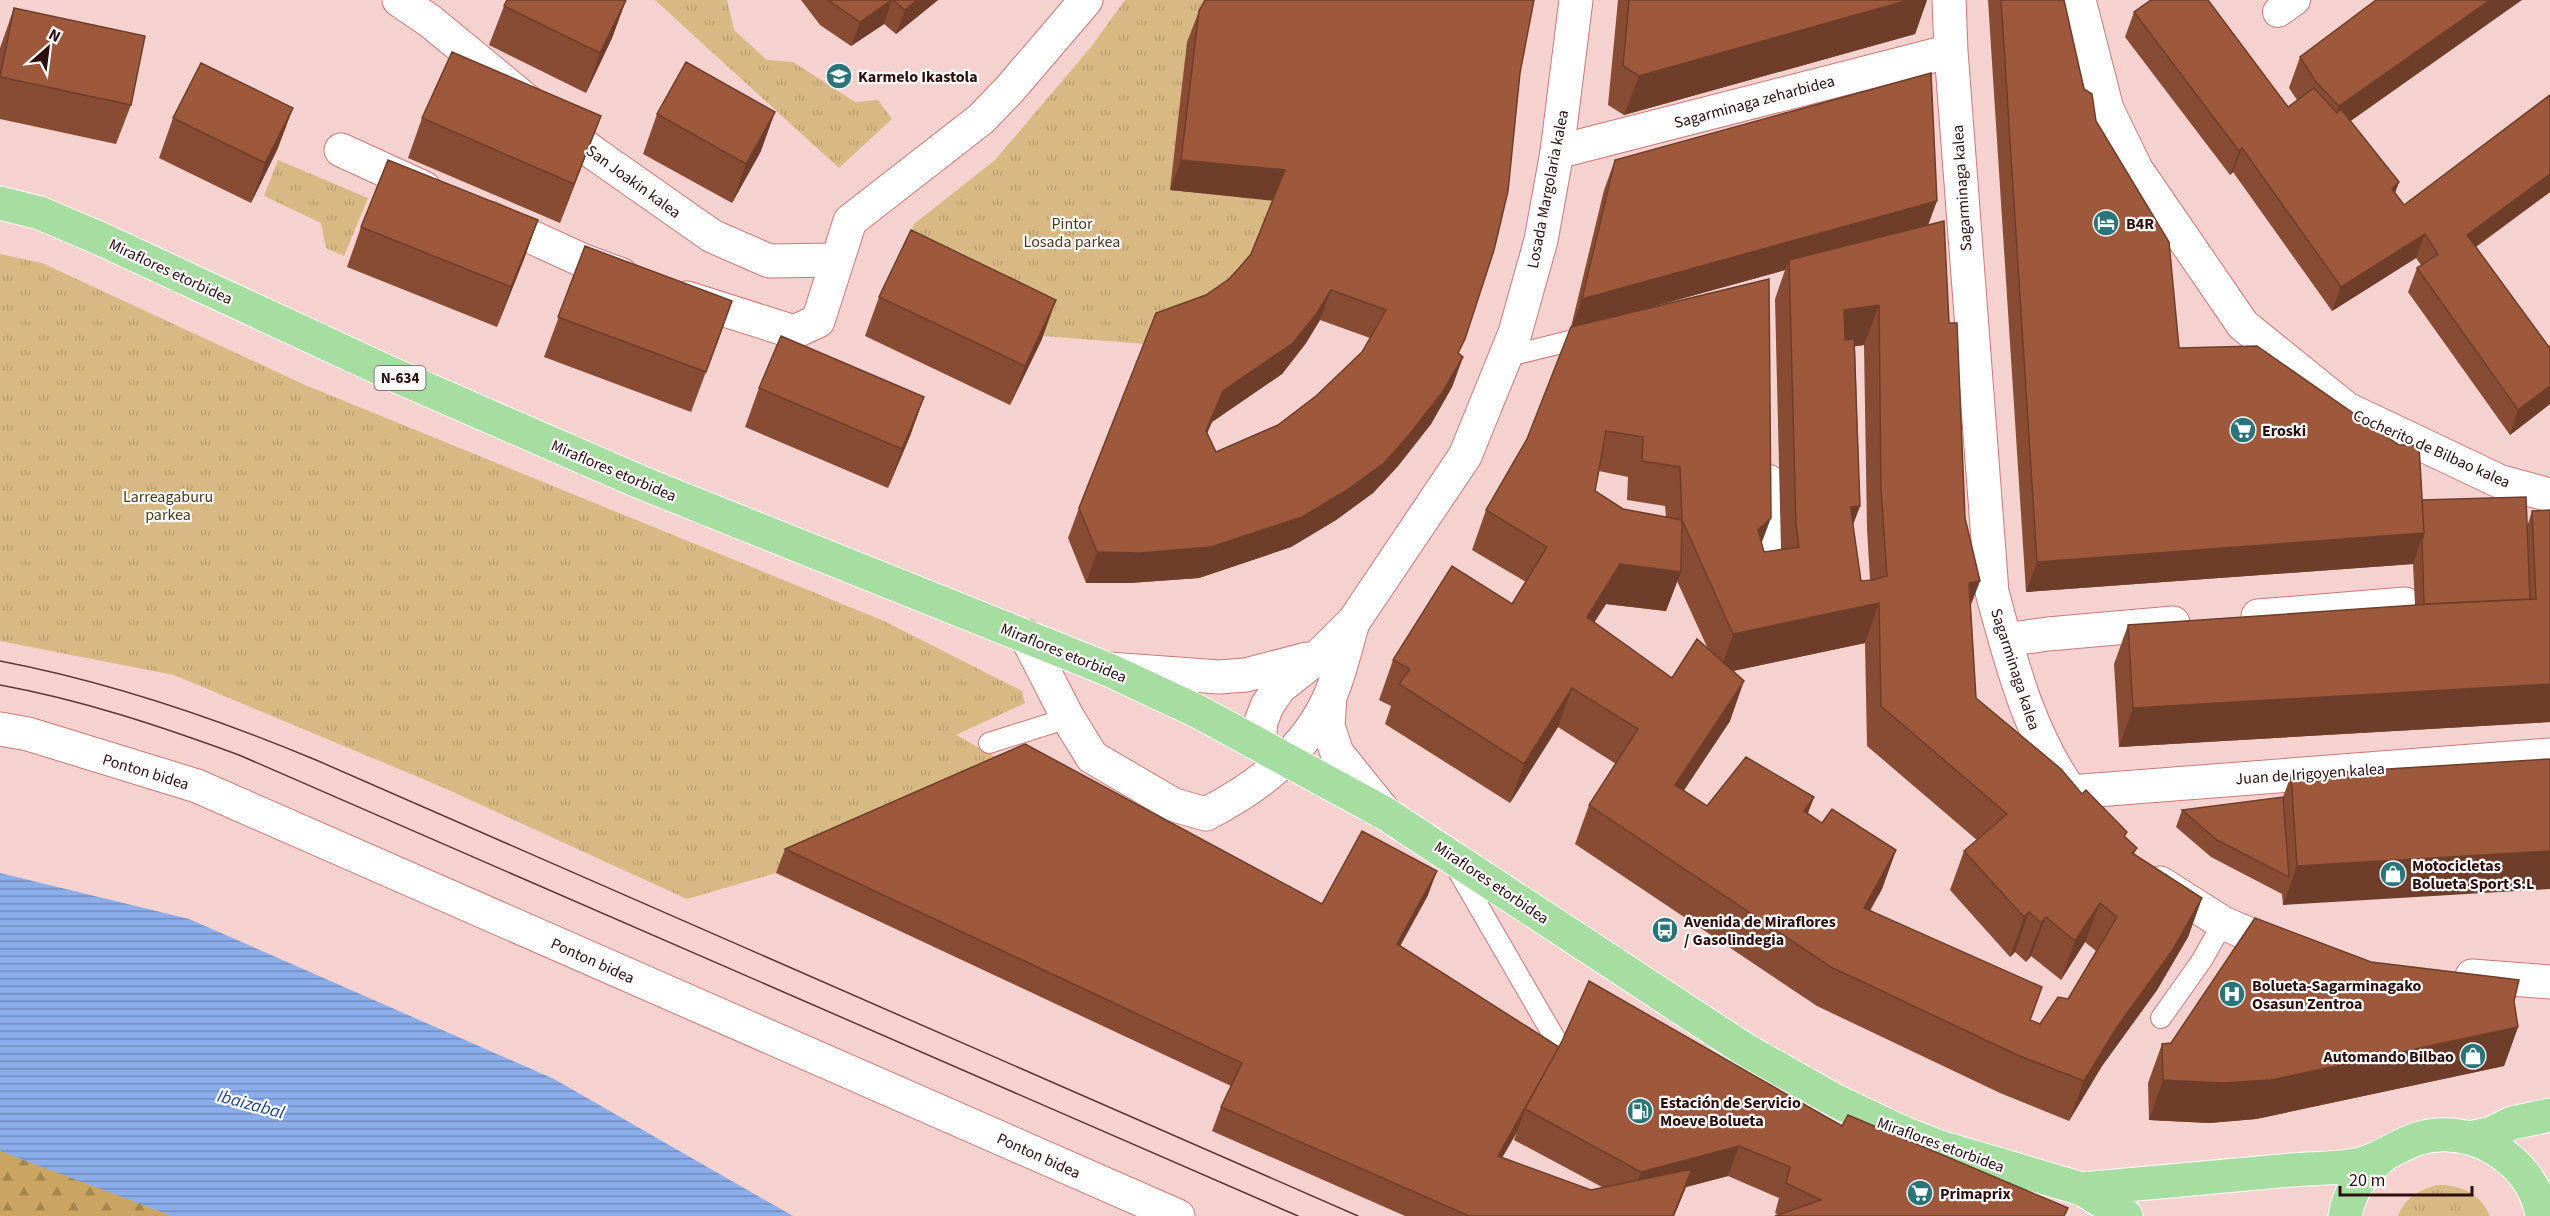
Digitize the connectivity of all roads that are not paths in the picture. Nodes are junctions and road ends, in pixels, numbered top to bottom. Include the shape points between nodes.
1 (399, 0) edge
2 (1086, 0) edge
3 (1576, 0) edge
4 (1949, 0) edge
5 (2079, 0) edge
6 (1951, 51) junction
7 (341, 150) dead end
8 (1557, 152) junction
9 (0, 203) edge
10 (836, 260) junction
11 (1610, 331) edge
12 (1505, 357) junction
13 (1768, 456) edge
14 (2550, 495) edge
15 (1772, 561) edge
16 (2406, 604) edge
17 (1354, 621) junction
18 (1026, 636) junction
19 (2005, 640) junction
20 (1318, 657) junction
21 (1107, 669) junction
22 (1330, 696) junction
23 (1068, 718) junction
24 (0, 729) edge
25 (989, 743) dead end
26 (1259, 744) junction
27 (2550, 755) edge
28 (1288, 760) junction
29 (2070, 792) junction
30 (1386, 814) junction
31 (2092, 820) edge
32 (1447, 852) junction
33 (2133, 860) edge
34 (2223, 923) junction
35 (2314, 962) edge
36 (2443, 974) edge
37 (2550, 982) edge
38 (2161, 1018) edge
39 (1560, 1047) edge
40 (2550, 1115) edge
41 (2469, 1138) junction
42 (2406, 1142) junction
43 (2082, 1189) junction
44 (1178, 1216) edge
45 (2126, 1216) edge
46 (2345, 1216) edge
47 (2542, 1216) edge

1 - 10 street, San Joakin kalea via 587,148 712,236 769,261
2 - 10 street via 981,119 850,221
3 - 8 street, Losada Margolaria kalea
4 - 6 street, Sagarminaga kalea
5 - 14 street, Cocherito de Bilbao kalea via 2107,109 2136,169 2242,325 2347,409 2501,482
6 - 8 street, Sagarminaga zeharbidea
6 - 19 street, Sagarminaga kalea via 1992,592
7 - 10 street via 584,261 794,332 818,321
8 - 12 street, Losada Margolaria kalea via 1541,240
9 - 18 main road, Miraflores etorbidea / N-634 via 40,213 101,239 403,379 640,482
11 - 12 lane
12 - 17 street, Losada Margolaria kalea via 1465,456
13 - 15 street
16 - 19 street
17 - 20 street, Losada Margolaria kalea
17 - 22 street, Losada Margolaria kalea
18 - 21 main road, Miraflores etorbidea
18 - 23 street, Losada Margolaria kalea
19 - 29 street, Sagarminaga kalea via 2040,741
20 - 21 street via 1237,676
20 - 26 street, Losada Margolaria kalea via 1279,688 1261,722
21 - 26 main road, Miraflores etorbidea
22 - 28 street, Losada Margolaria kalea
22 - 30 street, Losada Margolaria kalea via 1328,726 1337,753
23 - 25 lane
23 - 28 street, Losada Margolaria kalea via 1092,757 1174,805 1206,814 1233,800
24 - 44 street, Ponton bidea via 197,786
26 - 28 main road, Miraflores etorbidea
27 - 29 street, Juan de Irigoyen kalea
28 - 30 main road, Miraflores etorbidea
29 - 31 street, Sagarminaga kalea
30 - 32 main road, Miraflores etorbidea
32 - 39 lane
32 - 43 main road, Miraflores etorbidea via 1738,1057 1899,1131 2004,1168
33 - 34 street via 2158,882
34 - 35 street
34 - 38 lane
36 - 37 street
40 - 41 main road
41 - 42 main road, Miraflores etorbidea via 2448,1134
41 - 47 main road, Miraflores etorbidea via 2502,1153 2515,1164 2535,1193
42 - 43 main road, Miraflores etorbidea via 2363,1164
42 - 46 main road, Miraflores etorbidea via 2389,1151 2362,1177
43 - 45 main road, Miraflores etorbidea

